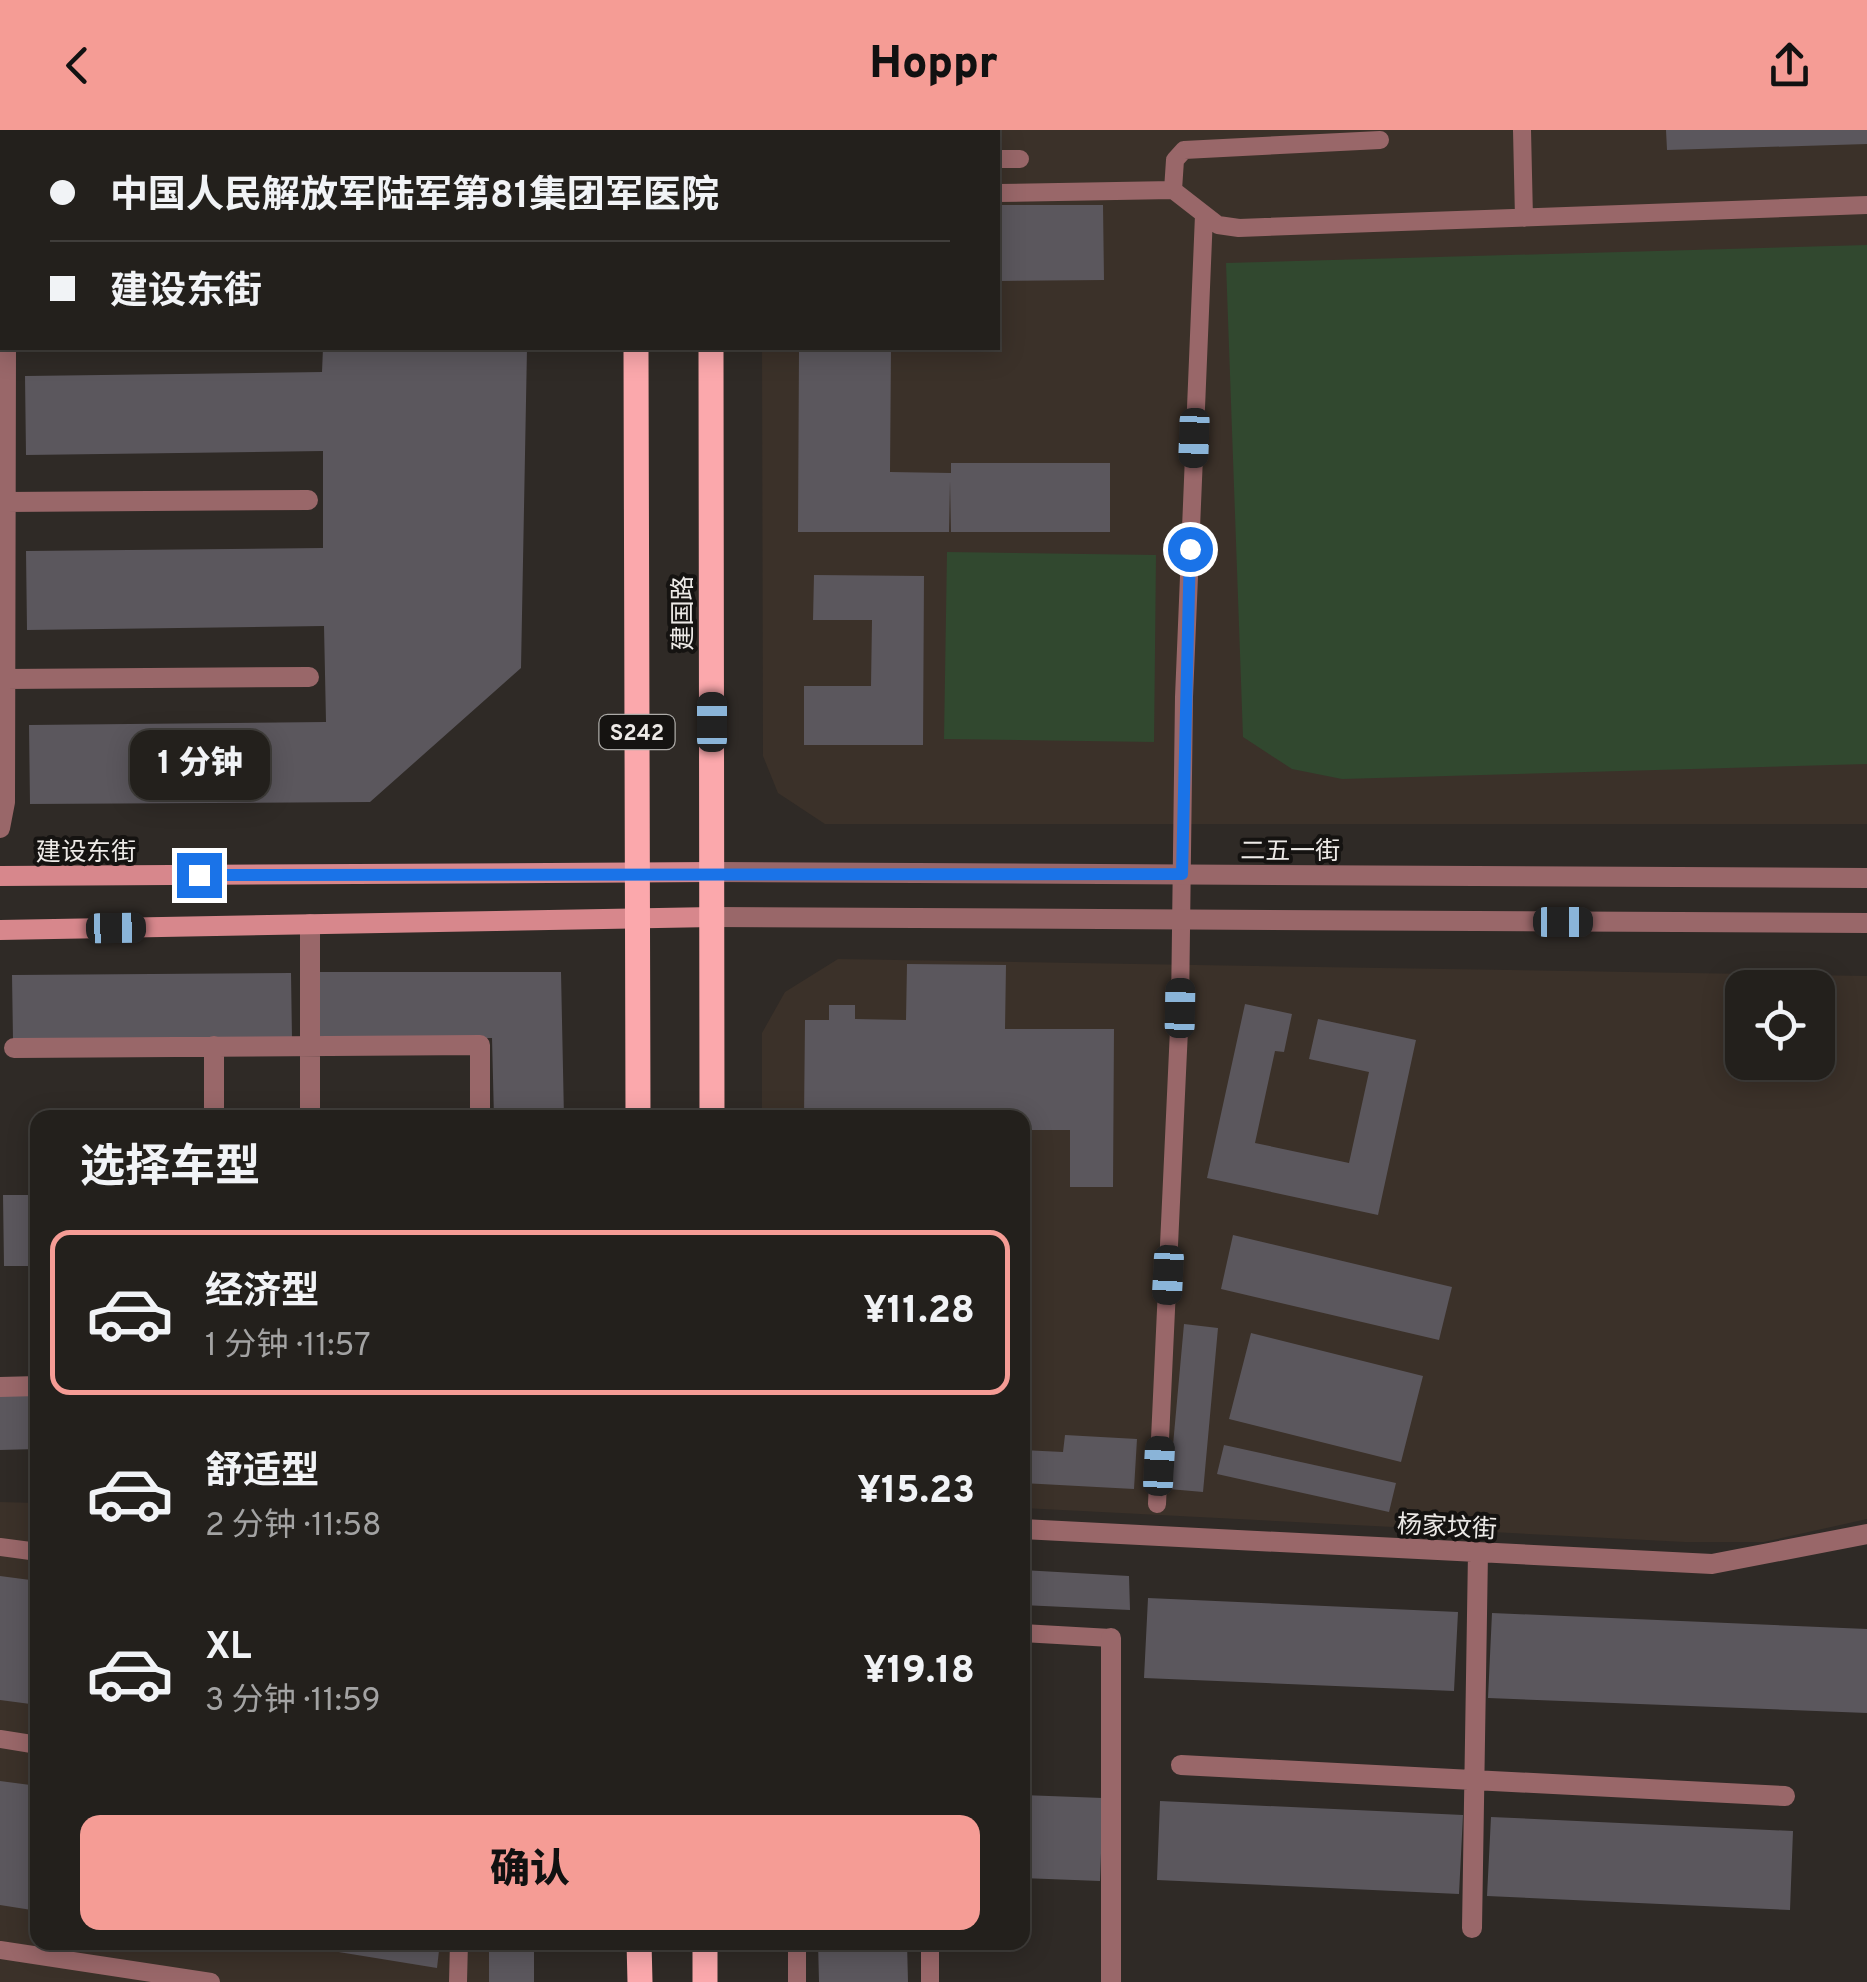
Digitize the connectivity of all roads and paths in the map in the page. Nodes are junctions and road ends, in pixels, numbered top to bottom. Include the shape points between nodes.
1 (1522, 130) edge
2 (1380, 140) dead end
3 (1020, 158) dead end
4 (1000, 159) edge
5 (1173, 190) junction
6 (1000, 193) edge
7 (1867, 205) edge
8 (1204, 215) junction
9 (1524, 218) junction
10 (6, 350) edge
11 (636, 350) edge
12 (711, 350) edge
13 (308, 500) dead end
14 (6, 502) junction
15 (309, 676) dead end
16 (6, 679) junction
17 (0, 828) edge
18 (638, 872) junction
19 (713, 872) junction
20 (1182, 874) junction
21 (0, 876) edge
22 (1867, 878) edge
23 (713, 917) junction
24 (638, 918) junction
25 (1182, 919) junction
26 (1867, 923) edge
27 (310, 924) junction
28 (0, 930) edge
29 (310, 1045) junction
30 (214, 1046) junction
31 (14, 1048) dead end
32 (214, 1110) edge
33 (310, 1110) edge
34 (480, 1110) edge
35 (638, 1110) edge
36 (712, 1110) edge
37 (0, 1386) edge
38 (30, 1386) edge
39 (1157, 1504) dead end
40 (1030, 1530) edge
41 (1867, 1534) edge
42 (0, 1546) edge
43 (30, 1551) edge
44 (1478, 1552) junction
45 (1030, 1633) edge
46 (1111, 1638) joint
47 (0, 1740) edge
48 (30, 1744) edge
49 (1181, 1766) dead end
50 (1476, 1781) junction
51 (1786, 1796) dead end
52 (1472, 1928) dead end
53 (0, 1950) edge
54 (458, 1950) edge
55 (640, 1950) edge
56 (705, 1950) edge
57 (797, 1950) edge
58 (930, 1950) edge
59 (211, 1982) edge
60 (458, 1982) edge
61 (640, 1982) edge
62 (704, 1982) edge
63 (798, 1982) edge
64 (930, 1982) edge
65 (1111, 1982) edge

1 - 9 lane
2 - 5 lane via 1184,150 1175,160
3 - 4 lane
5 - 6 lane
5 - 8 lane
7 - 9 lane
8 - 9 lane via 1218,226 1239,228
8 - 20 lane
10 - 14 street
11 - 18 main road, 建国路 / S242
12 - 19 main road, 建国路
13 - 14 street
14 - 16 street
15 - 16 street
16 - 17 street
18 - 19 main road, 建设东街
18 - 21 main road, 建设东街
18 - 24 main road, 建国路 / S242
19 - 20 street, 二五一街
19 - 23 main road, 建国路
20 - 22 street, 二五一街
20 - 25 lane
23 - 24 main road
23 - 25 street
23 - 36 main road, 建国路
24 - 27 main road
24 - 35 main road, 建国路 / S242
25 - 26 street
25 - 39 lane
27 - 28 main road
27 - 29 street
29 - 30 street
29 - 33 street
29 - 34 street via 480,1045
30 - 31 street
30 - 32 street
37 - 38 street
40 - 44 street, 杨家坟街
41 - 44 street, 杨家坟街 via 1712,1564
42 - 43 lane
44 - 50 street
45 - 46 lane
46 - 65 street
47 - 48 lane
49 - 50 street
50 - 51 street
50 - 52 street
53 - 59 lane
54 - 60 lane
55 - 61 main road
56 - 62 main road
57 - 63 lane
58 - 64 lane

